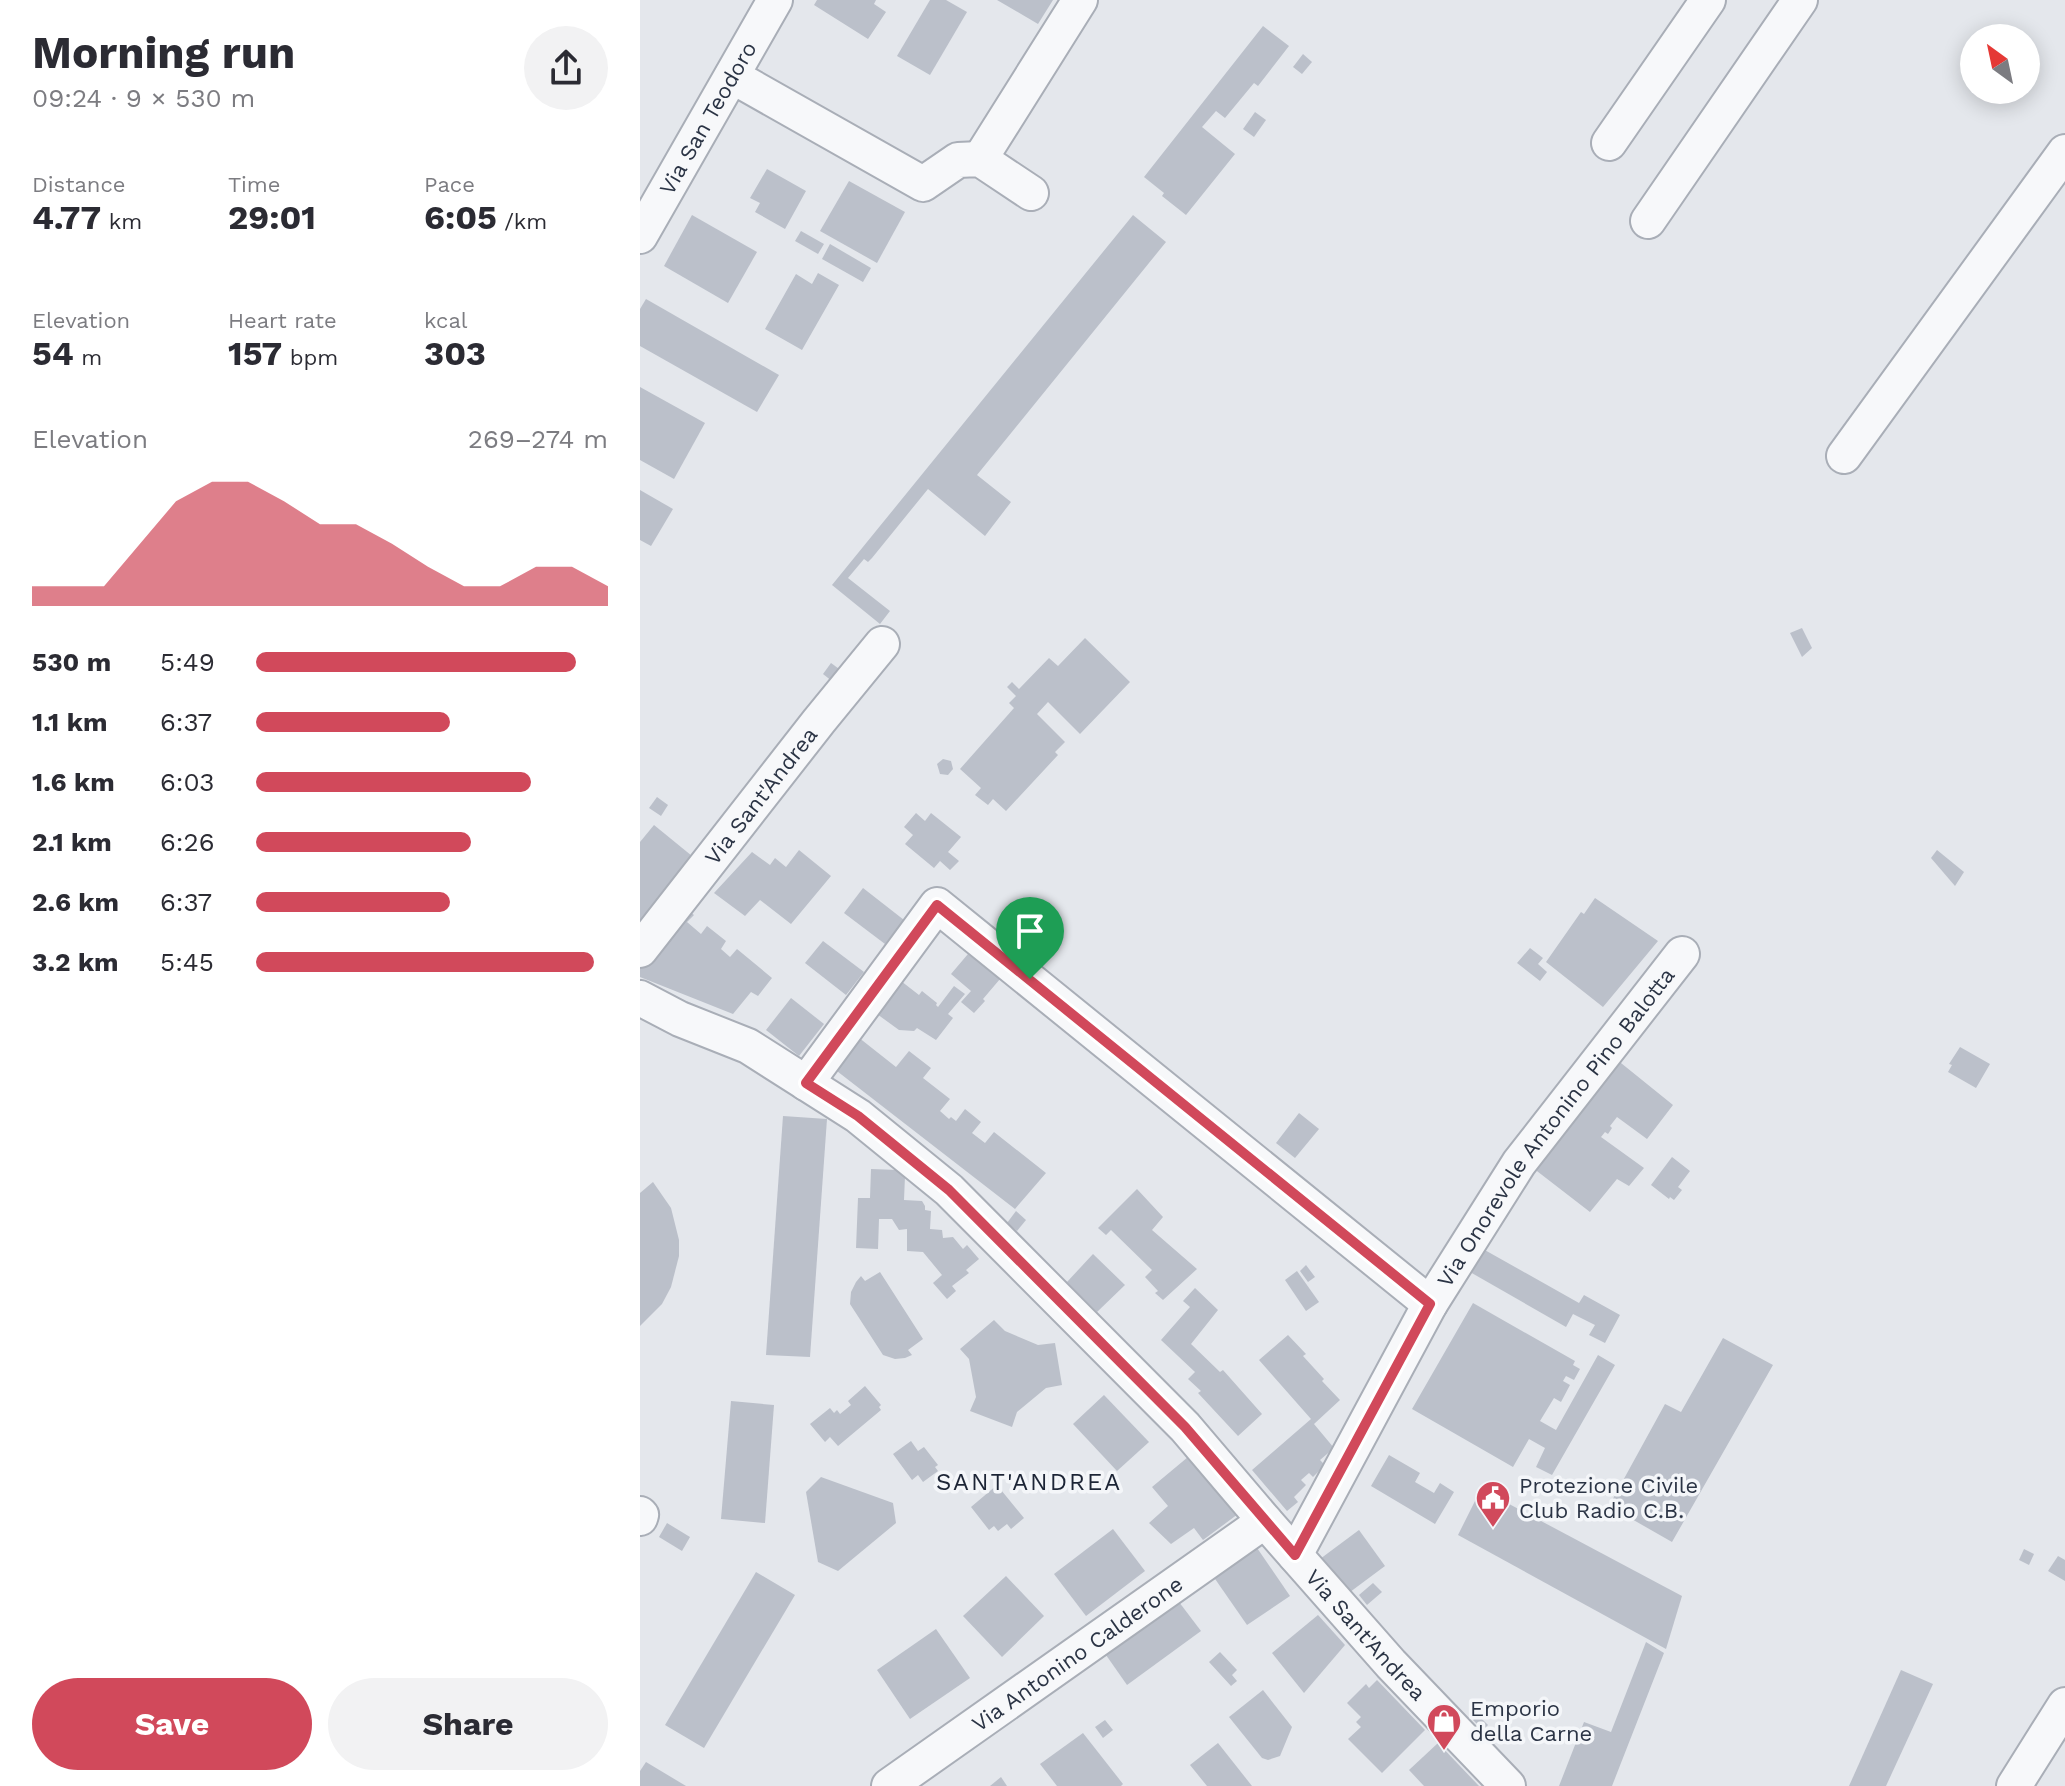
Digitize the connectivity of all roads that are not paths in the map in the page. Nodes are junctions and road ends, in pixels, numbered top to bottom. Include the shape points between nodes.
1 (775, 0) edge
2 (1080, 0) edge
3 (1708, 0) edge
4 (1800, 0) edge
5 (732, 76) junction
6 (1609, 143) dead end
7 (2065, 152) edge
8 (980, 159) junction
9 (1031, 193) dead end
10 (1648, 221) dead end
11 (640, 236) edge
12 (1844, 456) dead end
13 (882, 644) dead end
14 (640, 950) edge
15 (1682, 954) dead end
16 (640, 998) edge
17 (806, 1083) junction
18 (1430, 1304) junction
19 (1265, 1521) junction
20 (1295, 1555) junction
21 (2065, 1705) edge
22 (889, 1786) edge
23 (1508, 1786) edge
24 (2014, 1786) edge

1 - 5 street, Via San Teodoro
2 - 8 street
3 - 6 street
4 - 10 street
5 - 8 street via 923,184 958,160
5 - 11 street, Via San Teodoro
7 - 12 street
8 - 9 street
13 - 14 street, Via Sant'Andrea
15 - 18 street, Via Onorevole Antonino Pino Balotta via 1519,1163
16 - 17 street, Via Sant'Andrea via 748,1046
17 - 18 street via 937,905
17 - 19 street, Via Sant'Andrea via 858,1116 949,1190 1185,1427
18 - 20 street, Via Onorevole Antonino Pino Balotta
19 - 20 street, Via Sant'Andrea
19 - 22 street, Via Antonino Calderone
20 - 23 street, Via Sant'Andrea
21 - 24 street

